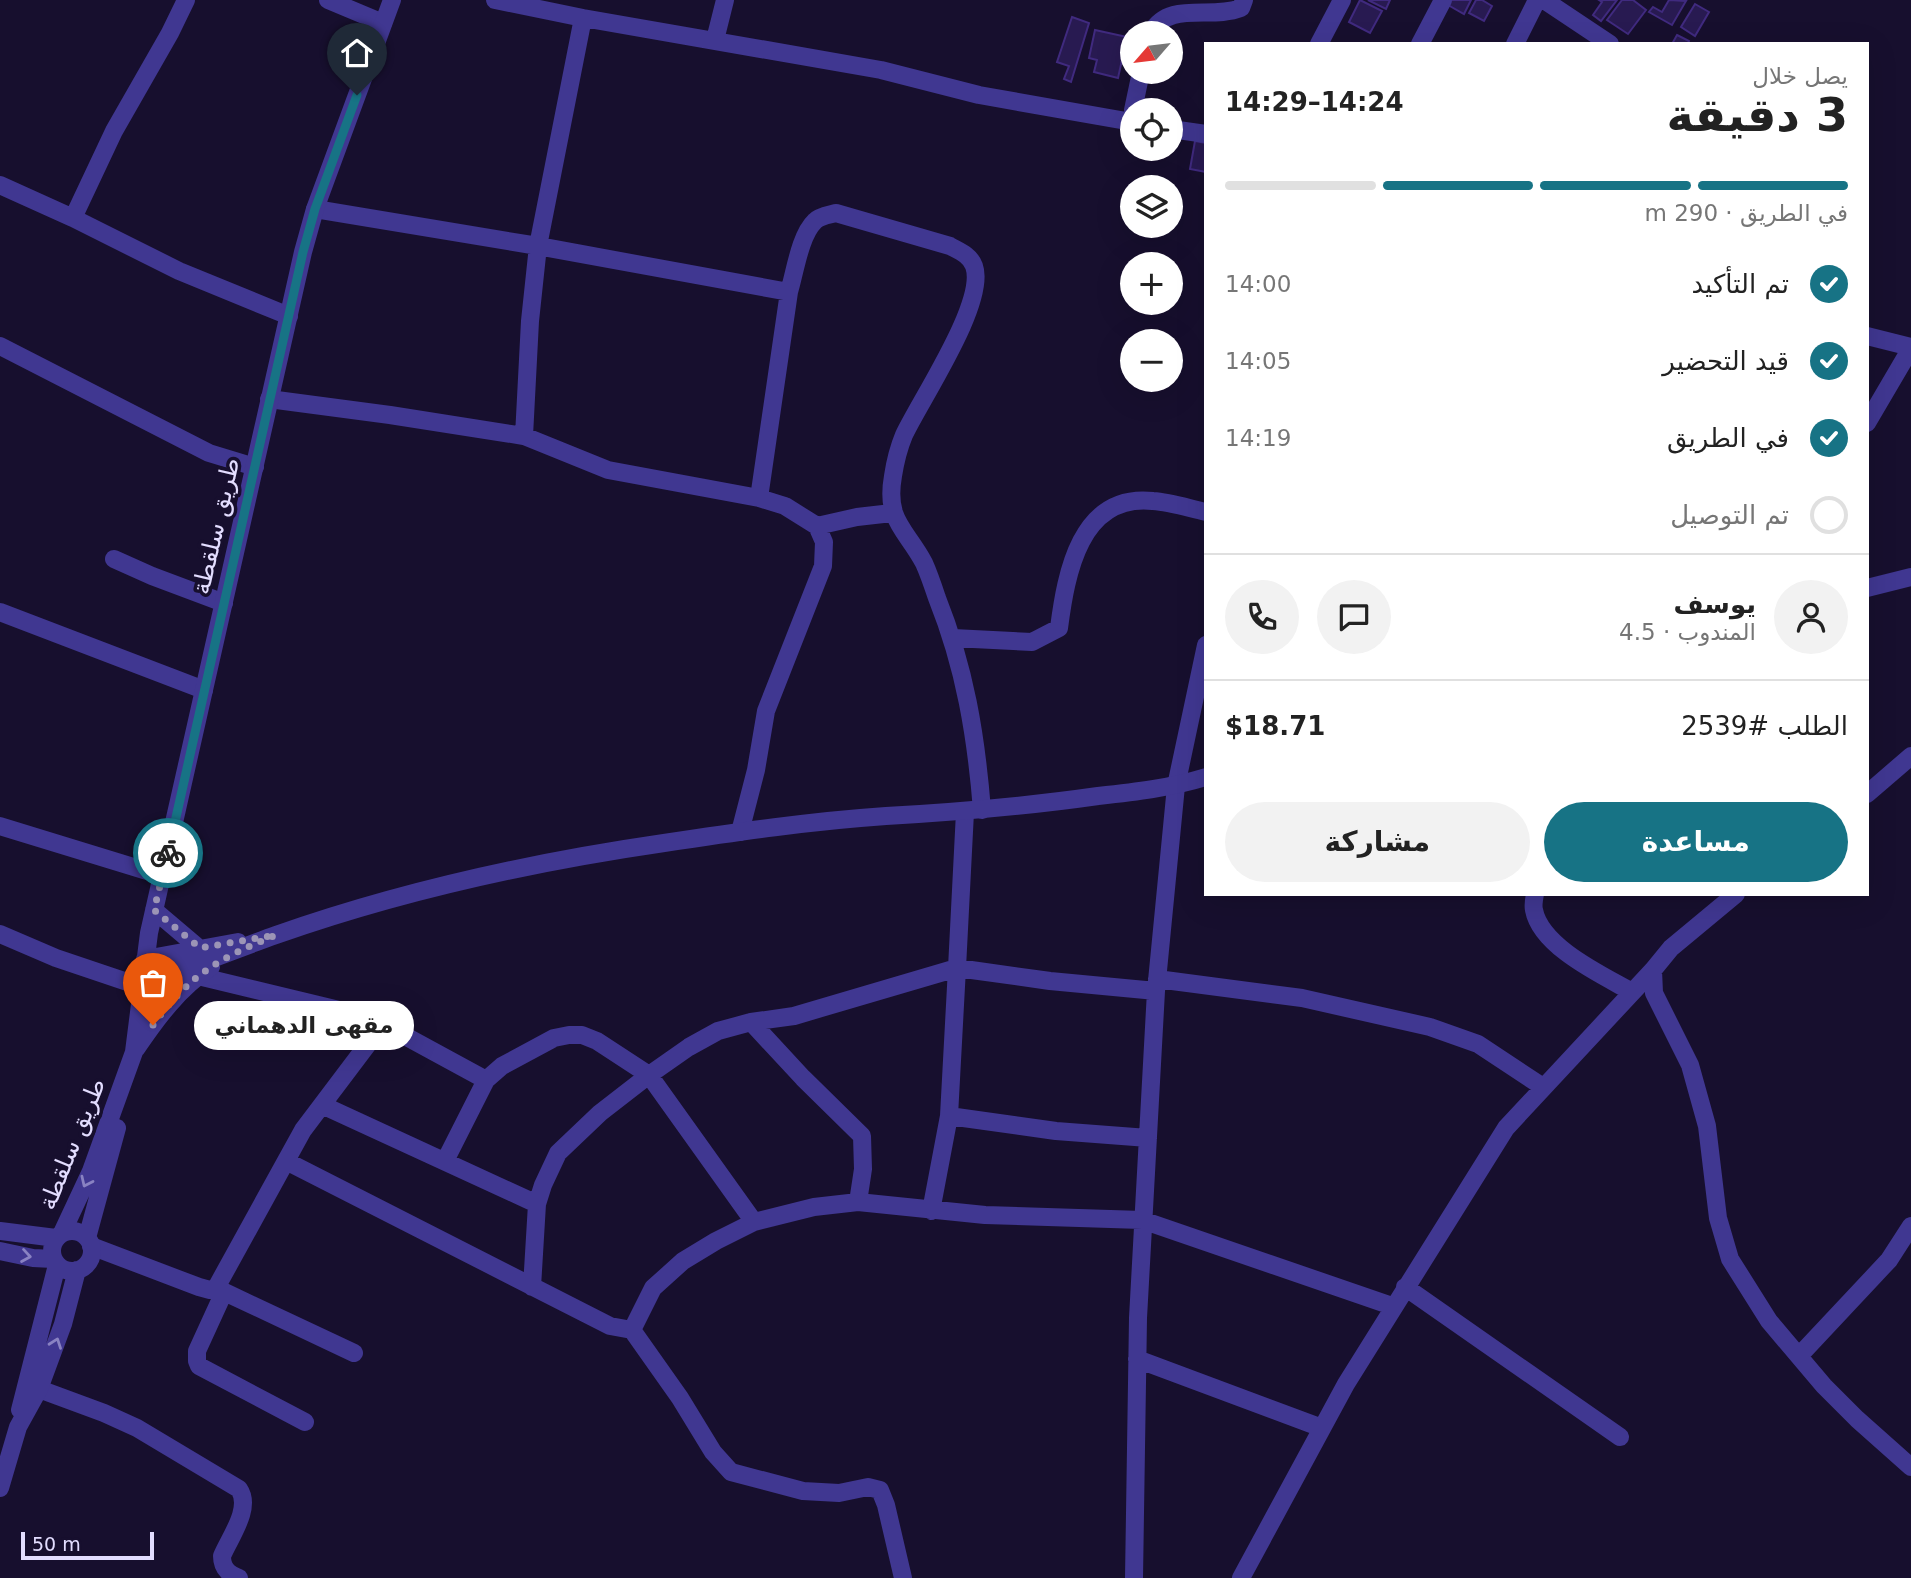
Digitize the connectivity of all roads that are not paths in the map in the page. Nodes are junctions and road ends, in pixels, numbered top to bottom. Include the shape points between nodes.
1 (186, 0) edge
2 (328, 0) edge
3 (392, 0) edge
4 (495, 0) edge
5 (725, 0) edge
6 (1244, 0) edge
7 (1342, 0) edge
8 (1443, 0) edge
9 (1537, 0) edge
10 (1544, 0) edge
11 (583, 18) junction
12 (1160, 21) edge
13 (383, 23) junction
14 (715, 40) junction
15 (1320, 42) edge
16 (1421, 42) edge
17 (1517, 42) edge
18 (1608, 42) edge
19 (1120, 115) edge
20 (1183, 131) edge
21 (1204, 134) edge
22 (0, 185) edge
23 (315, 209) junction
24 (73, 218) junction
25 (538, 246) junction
26 (789, 292) junction
27 (289, 316) junction
28 (1869, 336) edge
29 (0, 346) edge
30 (1911, 347) edge
31 (269, 399) junction
32 (1869, 420) edge
33 (524, 436) junction
34 (255, 467) junction
35 (759, 498) junction
36 (1204, 512) edge
37 (892, 513) junction
38 (817, 526) junction
39 (114, 558) dead end
40 (1911, 577) edge
41 (1869, 588) edge
42 (224, 603) junction
43 (0, 612) edge
44 (953, 638) junction
45 (1204, 654) edge
46 (204, 690) junction
47 (1911, 756) edge
48 (1204, 778) edge
49 (1176, 786) junction
50 (1869, 791) edge
51 (973, 811) junction
52 (2, 832) edge
53 (740, 832) junction
54 (163, 876) junction
55 (1535, 896) edge
56 (1734, 896) edge
57 (154, 910) junction
58 (0, 934) edge
59 (276, 935) junction
60 (200, 948) junction
61 (230, 954) junction
62 (145, 959) junction
63 (957, 968) junction
64 (1653, 970) junction
65 (198, 975) junction
66 (142, 985) junction
67 (1157, 985) junction
68 (1632, 992) junction
69 (751, 1022) junction
70 (383, 1024) junction
71 (134, 1052) junction
72 (127, 1073) junction
73 (649, 1075) junction
74 (486, 1080) junction
75 (1543, 1087) junction
76 (322, 1105) junction
77 (949, 1116) junction
78 (1148, 1138) junction
79 (286, 1161) junction
80 (445, 1161) junction
81 (858, 1202) junction
82 (537, 1204) junction
83 (931, 1211) junction
84 (1142, 1220) junction
85 (754, 1222) junction
86 (1911, 1226) edge
87 (0, 1231) edge
88 (59, 1235) junction
89 (89, 1242) junction
90 (0, 1251) edge
91 (55, 1262) junction
92 (77, 1270) junction
93 (532, 1287) junction
94 (1405, 1287) junction
95 (220, 1290) junction
96 (1392, 1306) junction
97 (632, 1330) junction
98 (354, 1353) dead end
99 (1799, 1356) junction
100 (1137, 1359) junction
101 (38, 1389) junction
102 (305, 1423) dead end
103 (19, 1427) junction
104 (1322, 1427) junction
105 (1620, 1437) dead end
106 (1911, 1467) edge
107 (0, 1488) edge
108 (239, 1578) edge
109 (903, 1578) edge
110 (1134, 1578) edge
111 (1241, 1578) edge

1 - 24 street via 114,131
2 - 13 street
3 - 13 street, طريق سلقطة
4 - 11 street
5 - 14 street
6 - 12 street via 1241,8 1233,11 1184,12
7 - 15 street
8 - 16 street
9 - 17 street
10 - 18 street
11 - 14 street
11 - 25 street
13 - 23 street, طريق سلقطة
14 - 19 street via 881,70 979,95
20 - 21 street
22 - 24 street
23 - 25 street
23 - 27 street, طريق سلقطة
24 - 27 street via 179,271
25 - 26 street
25 - 33 street
26 - 35 street
26 - 37 street via 806,234 815,221 836,213 950,246 973,264 976,279 955,345 903,438 892,479
27 - 31 street, طريق سلقطة
28 - 30 street
29 - 34 street via 209,453
30 - 32 street
31 - 33 street
31 - 34 street, طريق سلقطة
33 - 35 street via 608,470
34 - 42 street, طريق سلقطة
35 - 38 street via 785,506
36 - 44 street via 1152,500 1122,503 1086,531 1074,552 1059,628 1032,642
37 - 38 street
37 - 44 street via 923,563
38 - 53 street via 824,542 822,566 766,711 757,770
39 - 42 street
40 - 41 street
42 - 46 street, طريق سلقطة
43 - 46 street
44 - 51 street via 974,723
45 - 49 street
46 - 54 street, طريق سلقطة
47 - 50 street
48 - 49 street
49 - 51 street
49 - 67 street
51 - 53 street
51 - 63 street
52 - 54 street
53 - 59 street via 512,870
54 - 57 street, طريق سلقطة
55 - 68 street via 1533,910 1542,930 1558,946
56 - 64 street via 1671,948
57 - 60 street
57 - 62 street, طريق سلقطة
58 - 66 street via 56,958
59 - 60 street
59 - 61 street
60 - 62 street
61 - 65 street
61 - 66 street
62 - 66 street, طريق سلقطة
63 - 67 street via 1050,981
63 - 69 street via 794,1016
63 - 77 street
64 - 68 street
64 - 99 street via 1654,992 1690,1065 1704,1114 1718,1218 1731,1259 1769,1321
65 - 70 street
65 - 71 street via 172,1000
66 - 71 street, طريق سلقطة
67 - 75 street via 1302,998 1430,1027 1478,1044
67 - 78 street
68 - 75 street
69 - 73 street via 718,1031
69 - 81 street via 862,1136
70 - 74 street
70 - 76 street
71 - 72 street, طريق سلقطة
72 -> 88 street, طريق سلقطة via 91,1171
72 - 89 street, طريق سلقطة
73 - 74 street via 597,1041 569,1035 525,1052
73 - 82 street via 558,1153
73 - 85 street
74 - 80 street
75 - 94 street via 1506,1128
76 - 79 street
76 - 80 street
77 - 78 street
77 - 83 street
78 - 84 street
79 - 93 street
79 - 95 street
80 - 82 street
81 - 83 street
81 - 85 street
82 - 93 street
83 - 84 street
84 - 96 street
84 - 100 street
85 - 97 street via 683,1261 653,1288
86 - 99 street via 1889,1259
87 - 88 street
88 - 89 street via 80,1233
88 - 91 street via 52,1248
89 - 92 street via 89,1261
89 - 95 street via 199,1287
90 -> 91 street
91 - 92 street via 69,1271
91 - 103 street
101 -> 92 street via 69,1306
93 - 97 street via 610,1326
94 - 96 street
94 - 105 street
95 - 98 street
95 - 102 street via 197,1350 199,1366
96 - 104 street
97 - 109 street via 731,1472 803,1492 880,1490
99 - 106 street via 1857,1419
100 - 104 street
100 - 110 street
101 - 103 street
101 - 108 street via 137,1428 239,1489 244,1506 222,1556 225,1569
103 - 107 street
104 - 111 street

